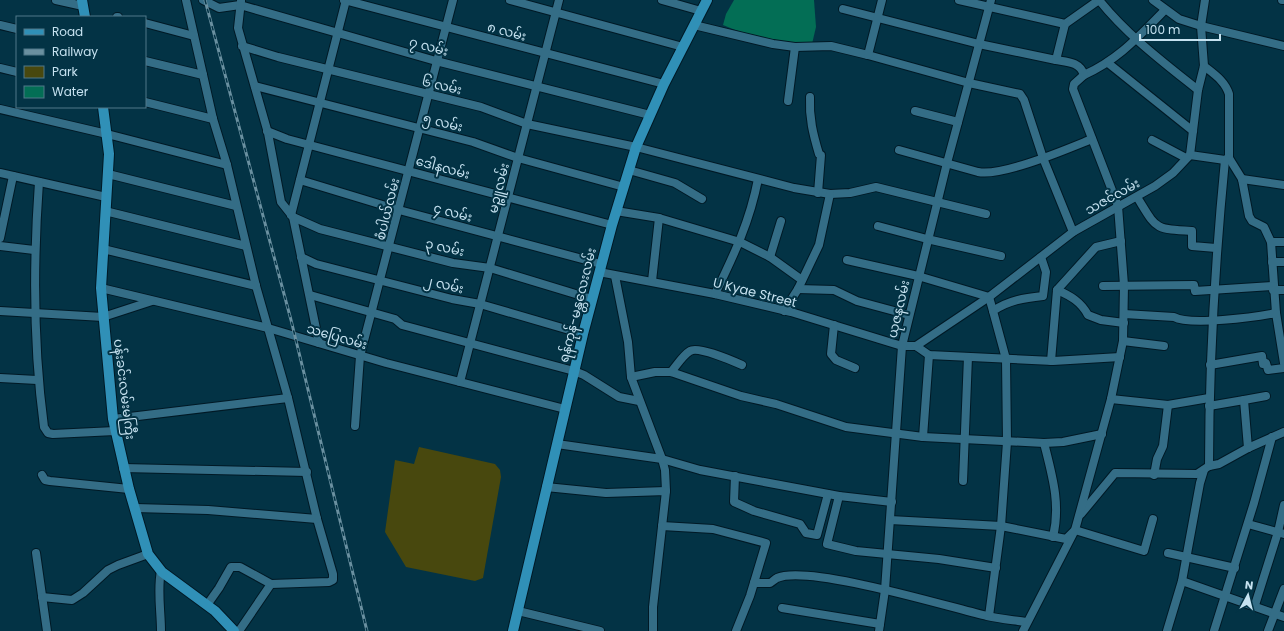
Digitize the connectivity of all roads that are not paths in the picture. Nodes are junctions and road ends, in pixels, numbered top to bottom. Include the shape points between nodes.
1 (56, 0) edge
2 (186, 0) edge
3 (204, 0) edge
4 (345, 0) edge
5 (453, 0) edge
6 (510, 0) edge
7 (559, 0) edge
8 (662, 0) edge
9 (707, 0) edge
10 (882, 0) edge
11 (959, 0) edge
12 (1099, 0) edge
13 (1153, 0) edge
14 (1206, 0) edge
15 (240, 2) edge
16 (83, 3) edge
17 (990, 4) edge
18 (843, 9) dead end
19 (701, 10) junction
20 (1165, 10) junction
21 (556, 12) junction
22 (85, 16) edge
23 (877, 18) junction
24 (146, 23) edge
25 (1065, 24) junction
26 (0, 25) edge
27 (694, 25) junction
28 (1201, 26) junction
29 (446, 27) junction
30 (16, 29) edge
31 (337, 34) junction
32 (194, 36) junction
33 (1136, 39) junction
34 (979, 44) junction
35 (242, 46) junction
36 (1284, 46) edge
37 (684, 47) junction
38 (795, 47) junction
39 (544, 54) junction
40 (868, 54) junction
41 (1056, 60) junction
42 (146, 61) edge
43 (436, 61) junction
44 (1108, 63) junction
45 (1204, 66) junction
46 (0, 68) edge
47 (328, 69) junction
48 (16, 72) edge
49 (1084, 75) junction
50 (203, 76) junction
51 (664, 84) junction
52 (969, 84) junction
53 (255, 86) junction
54 (536, 88) junction
55 (1198, 90) junction
56 (428, 94) junction
57 (810, 98) dead end
58 (146, 102) edge
59 (788, 102) dead end
60 (319, 104) junction
61 (103, 108) edge
62 (0, 109) edge
63 (915, 111) dead end
64 (650, 115) junction
65 (213, 119) junction
66 (958, 122) junction
67 (527, 124) junction
68 (419, 129) junction
69 (267, 131) junction
70 (1193, 132) junction
71 (107, 134) junction
72 (1092, 139) junction
73 (1152, 140) dead end
74 (310, 145) junction
75 (636, 147) junction
76 (899, 150) dead end
77 (1188, 157) junction
78 (518, 158) junction
79 (1043, 158) junction
80 (1227, 159) junction
81 (947, 163) junction
82 (227, 165) junction
83 (409, 170) junction
84 (629, 170) junction
85 (0, 173) edge
86 (108, 174) junction
87 (12, 176) junction
88 (758, 179) junction
89 (1242, 179) junction
90 (300, 180) junction
91 (39, 182) junction
92 (1284, 185) edge
93 (624, 187) junction
94 (818, 193) junction
95 (830, 194) junction
96 (106, 197) junction
97 (508, 197) junction
98 (1137, 197) junction
99 (702, 199) dead end
100 (937, 202) junction
101 (236, 206) junction
102 (1118, 206) junction
103 (399, 210) junction
104 (106, 211) junction
105 (616, 211) junction
106 (986, 214) dead end
107 (292, 216) junction
108 (660, 218) junction
109 (780, 221) dead end
110 (612, 225) junction
111 (878, 226) dead end
112 (1073, 232) junction
113 (498, 236) junction
114 (0, 238) edge
115 (927, 239) junction
116 (1121, 240) junction
117 (740, 242) junction
118 (1271, 242) junction
119 (1284, 242) edge
120 (0, 246) edge
121 (246, 246) junction
122 (390, 246) junction
123 (1216, 248) junction
124 (103, 249) junction
125 (34, 250) junction
126 (1001, 256) dead end
127 (301, 257) junction
128 (770, 257) junction
129 (1041, 257) junction
130 (847, 260) dead end
131 (1272, 262) junction
132 (1284, 262) edge
133 (490, 268) junction
134 (600, 268) junction
135 (615, 276) junction
136 (918, 276) junction
137 (802, 280) junction
138 (380, 281) junction
139 (652, 281) junction
140 (1124, 285) junction
141 (256, 286) junction
142 (1103, 286) dead end
143 (101, 288) junction
144 (1273, 288) junction
145 (798, 289) junction
146 (1057, 290) junction
147 (1214, 290) junction
148 (1284, 290) edge
149 (716, 294) junction
150 (310, 295) junction
151 (989, 297) junction
152 (592, 299) junction
153 (152, 302) junction
154 (480, 304) junction
155 (0, 311) edge
156 (784, 311) junction
157 (993, 311) junction
158 (372, 312) junction
159 (34, 313) junction
160 (1276, 313) junction
161 (1124, 314) junction
162 (908, 315) junction
163 (103, 317) junction
164 (1212, 320) junction
165 (1124, 323) junction
166 (834, 325) junction
167 (268, 328) junction
168 (583, 334) junction
169 (1123, 341) junction
170 (319, 343) junction
171 (471, 343) junction
172 (902, 346) junction
173 (916, 346) junction
174 (1164, 346) dead end
175 (929, 355) junction
176 (360, 356) junction
177 (968, 357) junction
178 (1120, 358) junction
179 (1006, 359) junction
180 (1051, 361) junction
181 (1284, 363) edge
182 (742, 365) dead end
183 (1210, 365) junction
184 (855, 368) dead end
185 (1284, 368) edge
186 (574, 371) junction
187 (671, 372) junction
188 (631, 377) junction
189 (0, 378) edge
190 (37, 380) junction
191 (460, 382) junction
192 (1266, 396) dead end
193 (288, 398) junction
194 (1111, 399) junction
195 (1244, 400) junction
196 (639, 401) junction
197 (1209, 402) junction
198 (1168, 405) junction
199 (565, 409) junction
200 (113, 419) junction
201 (355, 426) dead end
202 (115, 432) junction
203 (1284, 432) edge
204 (897, 433) junction
205 (1102, 434) junction
206 (923, 437) junction
207 (1272, 437) junction
208 (965, 439) junction
209 (1007, 442) junction
210 (1044, 443) junction
211 (557, 444) junction
212 (1248, 448) junction
213 (662, 459) junction
214 (123, 468) junction
215 (1207, 468) junction
216 (307, 472) junction
217 (42, 475) dead end
218 (1154, 475) junction
219 (735, 476) junction
220 (963, 481) dead end
221 (546, 487) junction
222 (129, 489) junction
223 (666, 491) junction
224 (828, 494) junction
225 (839, 496) junction
226 (892, 502) junction
227 (1284, 504) edge
228 (135, 508) junction
229 (1079, 516) junction
230 (317, 519) junction
231 (1154, 519) dead end
232 (890, 520) junction
233 (1248, 524) junction
234 (662, 526) junction
235 (1001, 526) junction
236 (1074, 530) junction
237 (1281, 533) edge
238 (1053, 537) junction
239 (36, 553) dead end
240 (1168, 553) dead end
241 (148, 554) junction
242 (887, 554) junction
243 (1187, 556) junction
244 (996, 568) junction
245 (1235, 568) junction
246 (161, 571) junction
247 (1182, 581) junction
248 (754, 583) junction
249 (271, 584) junction
250 (1284, 589) edge
251 (885, 590) junction
252 (1226, 595) junction
253 (42, 597) junction
254 (207, 605) junction
255 (1255, 605) junction
256 (782, 608) dead end
257 (518, 611) junction
258 (1274, 614) junction
259 (989, 616) junction
260 (1284, 617) edge
261 (1026, 622) junction
262 (879, 627) edge
263 (47, 631) edge
264 (160, 631) edge
265 (234, 631) edge
266 (239, 631) edge
267 (513, 631) edge
268 (600, 631) edge
269 (652, 631) edge
270 (736, 631) edge
271 (1022, 631) edge
272 (1167, 631) edge
273 (1214, 631) edge
274 (1268, 631) edge

1 - 16 street
2 - 32 street
3 - 15 street, ၇ လမ်း via 219,8
4 - 29 street, ၈ လမ်း
4 - 31 street
5 - 29 street, စံပါယ်လမ်း
6 - 21 street
7 - 21 street, မဉ္ဇူလမ်း
8 - 19 street
9 - 19 main road, ရန်ကုန်-မန္တလေးလမ်း
10 - 23 street
11 - 17 street
12 - 25 street
12 - 33 street via 1112,17
13 - 20 street
14 - 28 street
15 - 31 street, ၇ လမ်း
15 - 35 street via 238,22
16 - 22 main road
17 - 25 street
17 - 34 street, ယုဇနလမ်း
18 - 23 street
19 - 27 main road, ရန်ကုန်-မန္တလေးလမ်း
20 - 28 street via 1179,19
20 - 33 street
21 - 37 street
21 - 39 street, မဉ္ဇူလမ်း
23 - 34 street
23 - 40 street
24 - 32 street
25 - 41 street
26 - 30 street
27 - 37 main road, ရန်ကုန်-မန္တလေးလမ်း
27 - 38 street
28 - 36 street
28 - 45 street
29 - 39 street, ၈ လမ်း
29 - 43 street, စံပါယ်လမ်း
31 - 43 street, ၇ လမ်း
31 - 47 street
32 - 50 street
33 - 44 street
33 - 55 street
34 - 41 street
34 - 52 street, ယုဇနလမ်း
35 - 47 street, ၆ လမ်း
35 - 53 street
37 - 51 main road, ရန်ကုန်-မန္တလေးလမ်း
38 - 40 street via 831,46
38 - 59 street
39 - 51 street, ၈ လမ်း
39 - 54 street, မဉ္ဇူလမ်း
40 - 52 street
41 - 49 street via 1073,63 1080,67
42 - 50 street
43 - 54 street, ၇ လမ်း
43 - 56 street, စံပါယ်လမ်း
44 - 49 street
44 - 70 street
45 - 55 street
45 - 80 street via 1223,82 1229,94
46 - 48 street
47 - 56 street, ၆ လမ်း
47 - 60 street
49 - 72 street via 1074,84 1073,90
50 - 65 street
51 - 64 main road, ရန်ကုန်-မန္တလေးလမ်း
52 - 66 street, ယုဇနလမ်း
52 - 79 street via 1020,94
53 - 60 street, ၅ လမ်း
53 - 69 street
54 - 64 street, ၇ လမ်း
54 - 67 street, မဉ္ဇူလမ်း
55 - 70 street
56 - 67 street, ၆ လမ်း via 482,107
56 - 68 street, စံပါယ်လမ်း
57 - 94 street via 811,128 821,155
58 - 65 street
60 - 68 street, ၅ လမ်း
60 - 74 street
61 - 71 main road, ပန်းခင်းလမ်းမကြီး
62 - 71 street
63 - 66 street
64 - 75 main road, ရန်ကုန်-မန္တလေးလမ်း
65 - 82 street
66 - 81 street, ယုဇနလမ်း
67 - 75 street, ၆ လမ်း
67 - 78 street, မဉ္ဇူလမ်း
68 - 78 street, ၅ လမ်း via 473,142
68 - 83 street, စံပါယ်လမ်း
69 - 74 street, ဒေါနလမ်း
69 - 107 street via 281,202
70 - 77 street
71 - 82 street
71 - 86 main road, ပန်းခင်းလမ်းမကြီး
72 - 79 street
72 - 102 street
73 - 77 street
74 - 83 street, ဒေါနလမ်း
74 - 90 street
75 - 84 main road, ရန်ကုန်-မန္တလေးလမ်း
75 - 88 street, ၆ လမ်း
76 - 81 street
77 - 80 street
77 - 98 street, သဇင်လမ်း via 1173,173
78 - 93 street, ၅ လမ်း
78 - 97 street, မဉ္ဇူလမ်း
79 - 81 street via 990,174
79 - 112 street
80 - 89 street
80 - 123 street
81 - 100 street, ယုဇနလမ်း
82 - 101 street
83 - 97 street, ဒေါနလမ်း
83 - 103 street, စံပါယ်လမ်း
84 - 93 main road, ရန်ကုန်-မန္တလေးလမ်း
84 - 99 street via 675,182
85 - 87 street
86 - 96 main road, ပန်းခင်းလမ်းမကြီး
86 - 101 street
87 - 91 street
87 - 114 street
88 - 94 street, ၆ လမ်း
88 - 117 street via 750,216
89 - 92 street
89 - 118 street via 1249,216 1252,221 1264,227
90 - 103 street, ၄ လမ်း
90 - 107 street
91 - 96 street
91 - 125 street
93 - 105 main road, ရန်ကုန်-မန္တလေးလမ်း
94 - 95 street, ၆ လမ်း
95 - 100 street, ၆ လမ်း via 876,188
95 - 137 street via 822,235
96 - 104 main road, ပန်းခင်းလမ်းမကြီး
97 - 110 street, ဒေါနလမ်း
97 - 113 street, မဉ္ဇူလမ်း
98 - 102 street, သဇင်လမ်း
98 - 123 street via 1154,223 1164,229 1192,231 1192,246
100 - 106 street, ၆ လမ်း
100 - 115 street, ယုဇနလမ်း
101 - 121 street
102 - 112 street, သဇင်လမ်း
102 - 116 street
103 - 113 street, ၄ လမ်း
103 - 122 street, စံပါယ်လမ်း
104 - 121 street
104 - 124 main road, ပန်းခင်းလမ်းမကြီး
105 - 108 street
105 - 110 main road, ရန်ကုန်-မန္တလေးလမ်း
107 - 122 street, ၃ လမ်း via 320,228
107 - 127 street
108 - 117 street
108 - 139 street
109 - 128 street
110 - 134 main road, ရန်ကုန်-မန္တလေးလမ်း
111 - 115 street
112 - 129 street, သဇင်လမ်း
113 - 133 street, မဉ္ဇူလမ်း
113 - 134 street, ၄ လမ်း
115 - 126 street
115 - 136 street, ယုဇနလမ်း
116 - 140 street
116 - 146 street via 1096,247
117 - 128 street
117 - 149 street
118 - 119 street
118 - 131 street
120 - 125 street
121 - 141 street
122 - 133 street, ၃ လမ်း via 453,263
122 - 138 street, စံပါယ်လမ်း
123 - 147 street
124 - 141 street
124 - 143 main road, ပန်းခင်းလမ်းမကြီး
125 - 159 street
127 - 138 street, ၂ လမ်း via 316,264
127 - 150 street
128 - 137 street
129 - 151 street, သဇင်လမ်း
129 - 157 street via 1046,272 1043,296 1020,299
130 - 136 street
131 - 132 street
131 - 144 street
133 - 152 street, ၃ လမ်း
133 - 154 street, မဉ္ဇူလမ်း
134 - 135 street, U Kyae Street
134 - 152 main road, ရန်ကုန်-မန္တလေးလမ်း
135 - 139 street, U Kyae Street
135 - 188 street via 628,342
136 - 151 street
136 - 162 street, ယုဇနလမ်း
137 - 145 street
138 - 154 street, ၂ လမ်း
138 - 158 street, စံပါယ်လမ်း
139 - 149 street, U Kyae Street
140 - 142 street
140 - 147 street via 1194,285 1195,291
140 - 161 street
141 - 167 street
143 - 153 street, သပြေလမ်း
143 - 163 main road, ပန်းခင်းလမ်းမကြီး
144 - 147 street
144 - 148 street
144 - 160 street
145 - 156 street
145 - 162 street via 834,290 857,301
146 - 165 street via 1072,296 1088,315 1101,320
146 - 180 street
147 - 164 street
149 - 156 street, U Kyae Street
150 - 158 street
150 - 170 street
151 - 157 street
151 - 173 street, သဇင်လမ်း
152 - 168 main road, ရန်ကုန်-မန္တလေးလမ်း
153 - 163 street
153 - 167 street, သပြေလမ်း
154 - 168 street, ၂ လမ်း
154 - 171 street, မဉ္ဇူလမ်း
155 - 159 street
156 - 166 street, U Kyae Street
157 - 179 street
158 - 171 street via 394,319 402,325
158 - 176 street, စံပါယ်လမ်း
159 - 163 street
159 - 190 street
160 - 164 street via 1240,319
160 - 181 street
161 - 164 street via 1179,320
161 - 165 street
162 - 172 street, ယုဇနလမ်း
163 - 200 main road, ပန်းခင်းလမ်းမကြီး
164 - 183 street
165 - 169 street
166 - 172 street, U Kyae Street
166 - 184 street via 832,354 836,360
167 - 170 street, သပြေလမ်း
167 - 193 street
168 - 186 main road, ရန်ကုန်-မန္တလေးလမ်း
169 - 174 street
169 - 178 street
170 - 176 street, သပြေလမ်း
171 - 186 street
171 - 191 street, မဉ္ဇူလမ်း
172 - 173 street, U Kyae Street
172 - 204 street, ယုဇနလမ်း
173 - 175 street
175 - 177 street
175 - 206 street
176 - 191 street, သပြေလမ်း
176 - 201 street, စံပါယ်လမ်း
177 - 179 street
177 - 208 street
178 - 180 street
178 - 194 street
179 - 180 street
179 - 209 street
182 - 187 street via 694,349
183 - 185 street via 1262,356 1263,364 1266,363 1268,370
183 - 197 street
186 - 196 street via 619,397
186 - 199 main road, ရန်ကုန်-မန္တလေးလမ်း
187 - 188 street
187 - 204 street via 846,428
188 - 196 street
189 - 190 street
190 - 202 street via 44,427 48,433
191 - 199 street, သပြေလမ်း
192 - 195 street
193 - 200 street
193 - 216 street
194 - 198 street
194 - 205 street
195 - 197 street
195 - 212 street
196 - 213 street
197 - 198 street
197 - 215 street
198 - 218 street via 1163,446
199 - 211 main road, ရန်ကုန်-မန္တလေးလမ်း
200 - 202 main road, ပန်းခင်းလမ်းမကြီး
202 - 214 main road, ပန်းခင်းလမ်းမကြီး
203 - 207 street
204 - 206 street
204 - 226 street, ယုဇနလမ်း
205 - 210 street
205 - 229 street
206 - 208 street
207 - 212 street
207 - 233 street
208 - 209 street
208 - 220 street
209 - 210 street
209 - 235 street
210 - 238 street via 1057,500 1057,521
211 - 213 street
211 - 221 main road, ရန်ကုန်-မန္တလေးလမ်း
212 - 215 street
213 - 219 street via 700,470
213 - 223 street
214 - 216 street
214 - 222 main road, ပန်းခင်းလမ်းမကြီး
215 - 218 street via 1197,474
215 - 243 street via 1200,482
216 - 230 street
217 - 222 street via 45,480
218 - 229 street via 1115,473
219 - 224 street
219 - 224 street via 734,502 754,511 800,524 806,533 817,536
221 - 223 street via 606,493
221 - 257 main road, ရန်ကုန်-မန္တလေးလမ်း
222 - 228 main road, ပန်းခင်းလမ်းမကြီး
223 - 234 street
224 - 225 street
225 - 226 street
225 - 242 street via 827,544 856,551
226 - 232 street, ယုဇနလမ်း
227 - 237 street
228 - 230 street via 208,510
228 - 241 main road, ပန်းခင်းလမ်းမကြီး
229 - 236 street
230 - 249 street via 334,574 333,580
231 - 236 street via 1144,551
232 - 235 street
232 - 242 street, ယုဇနလမ်း
233 - 237 street
233 - 245 street
234 - 248 street via 713,530 766,542
234 - 269 street
235 - 238 street
235 - 244 street
236 - 238 street via 1066,539
236 - 261 street
237 - 255 street
239 - 253 street
240 - 243 street
241 - 246 main road, ပန်းခင်းလမ်းမကြီး
241 - 253 street via 108,570 72,600
242 - 244 street
242 - 251 street, ယုဇနလမ်း
243 - 245 street
243 - 247 street
244 - 259 street
245 - 252 street
246 - 254 main road, ပန်းခင်းလမ်းမကြီး
246 - 264 street
247 - 252 street
247 - 272 street
248 - 251 street via 770,583 778,578 791,576 822,577
248 - 270 street
249 - 254 street via 240,567 231,567
249 - 266 street
250 - 258 street
251 - 259 street
251 - 262 street, ယုဇနလမ်း
252 - 255 street
252 - 273 street
253 - 263 street
254 - 265 main road, ပန်းခင်းလမ်းမကြီး
255 - 258 street
256 - 262 street
257 - 267 main road, ရန်ကုန်-မန္တလေးလမ်း
257 - 268 street
258 - 260 street
258 - 274 street
259 - 261 street
261 - 271 street

